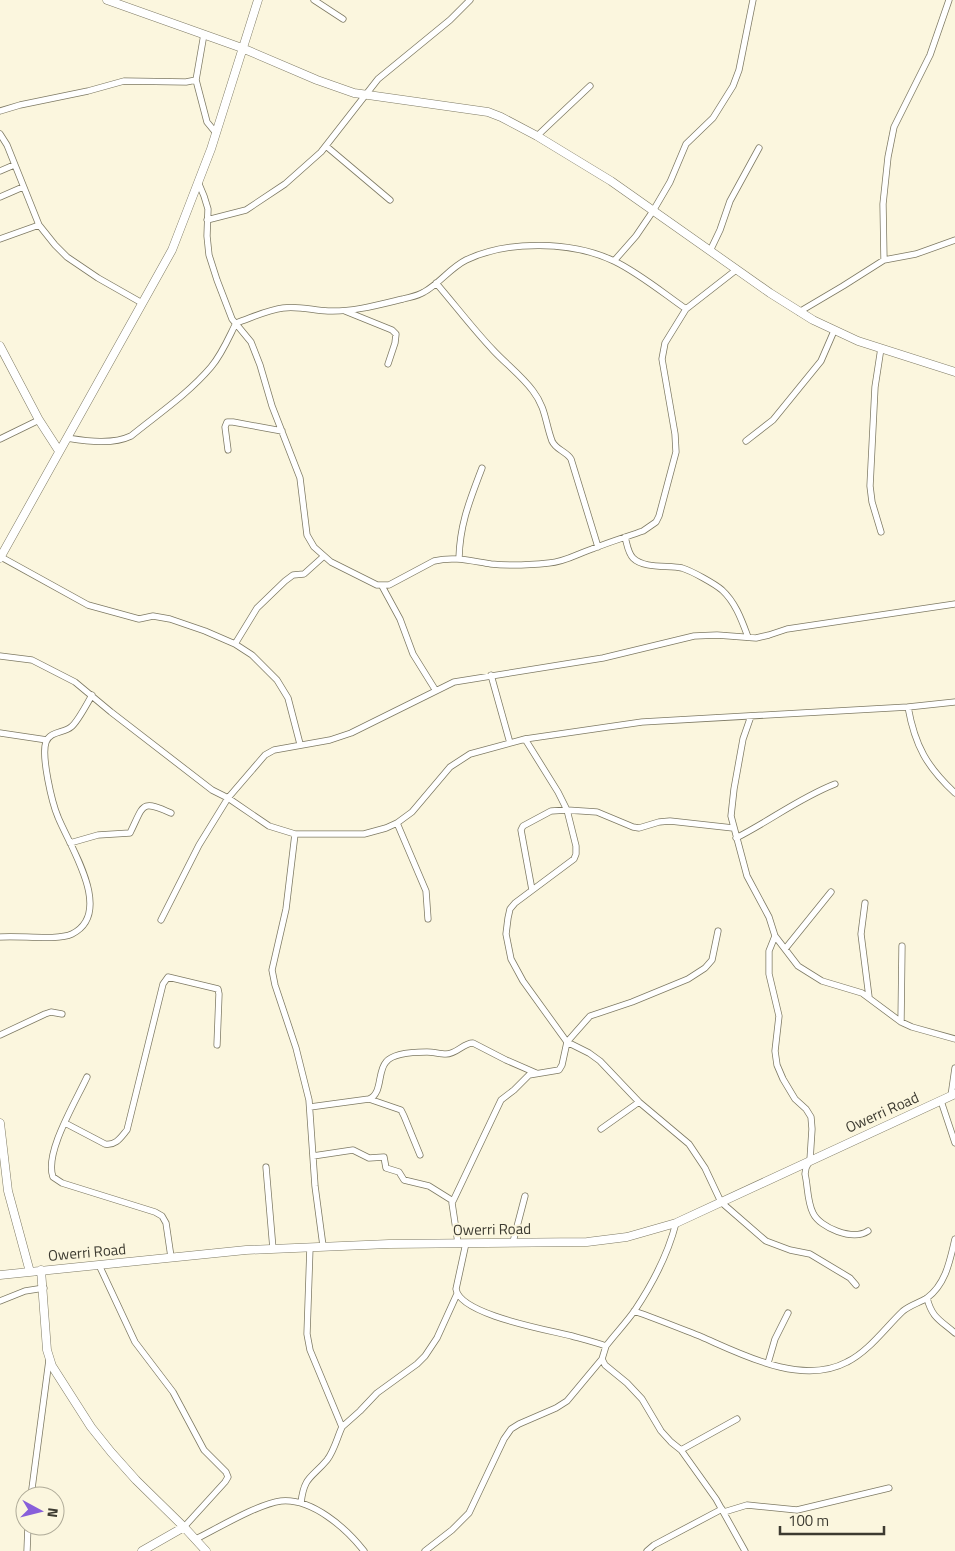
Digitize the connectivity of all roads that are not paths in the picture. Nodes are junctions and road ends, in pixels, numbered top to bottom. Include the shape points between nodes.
1 (107, 0) edge
2 (258, 0) edge
3 (314, 0) edge
4 (470, 0) edge
5 (753, 0) edge
6 (949, 0) edge
7 (343, 19) dead end
8 (204, 34) junction
9 (242, 48) junction
10 (196, 80) junction
11 (590, 86) dead end
12 (364, 95) junction
13 (0, 111) edge
14 (216, 133) junction
15 (0, 134) edge
16 (537, 136) junction
17 (326, 146) junction
18 (759, 148) dead end
19 (14, 165) junction
20 (0, 171) edge
21 (199, 184) junction
22 (23, 187) junction
23 (0, 197) edge
24 (390, 200) dead end
25 (653, 211) junction
26 (207, 220) junction
27 (39, 225) junction
28 (0, 239) edge
29 (955, 240) edge
30 (710, 251) junction
31 (884, 260) junction
32 (614, 261) junction
33 (736, 270) junction
34 (436, 282) junction
35 (142, 303) junction
36 (686, 309) junction
37 (344, 310) junction
38 (799, 312) junction
39 (236, 324) junction
40 (834, 331) junction
41 (0, 346) edge
42 (881, 348) junction
43 (388, 364) dead end
44 (955, 372) edge
45 (39, 420) junction
46 (282, 431) junction
47 (67, 438) junction
48 (0, 439) edge
49 (746, 441) dead end
50 (228, 450) dead end
51 (60, 451) junction
52 (482, 468) dead end
53 (881, 532) dead end
54 (625, 537) junction
55 (598, 547) junction
56 (324, 556) junction
57 (0, 558) edge
58 (459, 558) junction
59 (382, 586) junction
60 (955, 604) edge
61 (748, 637) junction
62 (235, 644) junction
63 (0, 656) edge
64 (491, 675) junction
65 (436, 691) junction
66 (92, 695) junction
67 (955, 702) edge
68 (908, 708) junction
69 (751, 716) junction
70 (0, 733) edge
71 (525, 739) junction
72 (47, 740) junction
73 (510, 743) junction
74 (300, 744) junction
75 (834, 784) dead end
76 (955, 793) edge
77 (228, 798) junction
78 (567, 810) junction
79 (171, 813) dead end
80 (397, 823) junction
81 (733, 828) junction
82 (294, 834) junction
83 (736, 838) junction
84 (70, 843) junction
85 (532, 890) junction
86 (831, 892) dead end
87 (864, 903) dead end
88 (428, 919) dead end
89 (161, 920) dead end
90 (718, 931) dead end
91 (0, 936) edge
92 (774, 936) junction
93 (902, 946) dead end
94 (785, 950) junction
95 (869, 997) junction
96 (62, 1014) dead end
97 (901, 1022) junction
98 (0, 1035) edge
99 (955, 1039) edge
100 (567, 1042) junction
101 (217, 1045) dead end
102 (955, 1068) edge
103 (536, 1073) junction
104 (87, 1078) dead end
105 (953, 1095) edge
106 (369, 1099) junction
107 (942, 1100) junction
108 (639, 1102) junction
109 (310, 1107) junction
110 (0, 1123) edge
111 (65, 1123) junction
112 (601, 1129) dead end
113 (955, 1143) edge
114 (420, 1155) dead end
115 (313, 1156) junction
116 (810, 1160) junction
117 (266, 1167) dead end
118 (525, 1196) dead end
119 (453, 1201) junction
120 (721, 1202) junction
121 (676, 1223) junction
122 (868, 1231) dead end
123 (955, 1239) edge
124 (513, 1242) junction
125 (462, 1243) junction
126 (322, 1246) junction
127 (310, 1247) junction
128 (273, 1249) junction
129 (171, 1257) junction
130 (99, 1265) junction
131 (41, 1270) junction
132 (30, 1272) junction
133 (0, 1275) edge
134 (856, 1285) dead end
135 (44, 1288) junction
136 (457, 1294) junction
137 (927, 1298) junction
138 (0, 1301) edge
139 (634, 1311) junction
140 (788, 1313) dead end
141 (955, 1333) edge
142 (606, 1346) junction
143 (602, 1359) junction
144 (49, 1360) junction
145 (768, 1363) junction
146 (737, 1419) dead end
147 (342, 1427) junction
148 (681, 1450) junction
149 (32, 1486) edge
150 (889, 1488) dead end
151 (301, 1503) junction
152 (723, 1510) junction
153 (184, 1526) junction
154 (27, 1536) edge
155 (196, 1539) junction
156 (26, 1551) edge
157 (142, 1551) edge
158 (206, 1551) edge
159 (364, 1551) edge
160 (424, 1551) edge
161 (648, 1551) edge
162 (745, 1551) edge

1 - 8 main road
2 - 9 main road
3 - 7 street
4 - 12 street via 385,72
5 - 25 street via 733,86 712,118 683,149 670,182
6 - 31 street via 930,55 894,127 883,204
8 - 9 main road
8 - 10 street
9 - 12 main road via 317,80
9 - 14 main road
10 - 13 street via 124,81
10 - 14 street via 207,122
11 - 16 street
12 - 16 main road via 488,112
12 - 17 street
14 - 21 main road
15 - 19 street
16 - 25 main road
17 - 24 street
17 - 26 street via 303,169 256,205
18 - 30 street via 730,201
19 - 20 street
19 - 22 street
21 - 26 street via 206,202
21 - 35 main road via 172,250
22 - 23 street
22 - 27 street
25 - 30 main road
25 - 32 street
26 - 39 street via 209,255 227,309
27 - 28 street
27 - 35 street via 67,257
29 - 31 street via 916,254
30 - 33 main road
31 - 38 street
32 - 34 street via 584,250 543,245 500,249 466,260
32 - 36 street
33 - 36 street
33 - 38 main road
34 - 37 street via 412,297
34 - 55 street via 541,402 553,442 571,459
35 - 47 main road
36 - 54 street via 665,343 662,359 674,434 674,463 656,522
37 - 39 street via 280,308
37 - 43 street via 396,334
38 - 40 main road
39 - 46 street via 254,350
39 - 47 street via 211,367 189,390 131,436 87,442
40 - 42 main road
40 - 49 street via 821,361 773,420
41 - 45 main road
42 - 44 main road
42 - 53 street via 874,386 870,486
45 - 48 street
45 - 51 main road
46 - 50 street via 227,422
46 - 56 street via 300,478 308,535
47 - 51 main road
51 - 57 main road
52 - 58 street via 467,506 460,535
54 - 55 street
54 - 61 street via 630,555 635,560 684,569 721,589 740,616
55 - 58 street via 566,560 548,563 493,564
56 - 59 street
56 - 62 street via 304,574 285,580 257,608
57 - 62 street via 88,605 139,619 153,616 170,619
58 - 59 street via 434,561
59 - 65 street via 400,619 413,654
60 - 61 street via 806,625
61 - 64 street via 694,636 604,658
62 - 74 street via 252,655 277,680 288,698
63 - 66 street via 46,665
64 - 65 street via 454,682
64 - 73 street
65 - 74 street via 351,733
66 - 72 street via 72,727
66 - 77 street via 194,778
67 - 68 street
68 - 69 street
68 - 76 street via 919,748 937,776
69 - 71 street via 642,722
69 - 81 street via 743,739 734,789
70 - 72 street
71 - 73 street
71 - 78 street
72 - 84 street via 48,781
73 - 80 street via 470,754 450,767 412,812
74 - 77 street via 265,755
75 - 83 street
77 - 82 street via 269,826
77 - 89 street via 199,845
78 - 81 street via 597,812 639,828 670,821
78 - 85 street via 576,846 574,859
78 - 85 street via 551,811 521,830
79 - 84 street via 147,805 130,833 98,835
80 - 82 street via 364,834
80 - 88 street via 426,891
81 - 83 street
82 - 109 street via 286,909 272,970
83 - 92 street via 750,884 769,917
84 - 91 street via 85,877 91,904 83,926 71,934 52,937
85 - 100 street via 510,909 507,946 523,981
86 - 94 street
87 - 95 street via 861,934
90 - 100 street via 712,960 705,968 688,979 590,1016
92 - 94 street
92 - 116 street via 769,951 769,974 778,1016 777,1065 795,1099 810,1117
93 - 97 street
94 - 95 street via 798,966 822,981
95 - 97 street
96 - 98 street via 45,1014
97 - 99 street
100 - 103 street via 559,1070
100 - 108 street via 600,1061
101 - 111 street via 218,989 168,977 163,984 127,1130 111,1145
102 - 105 street
103 - 106 street via 468,1043 448,1054 405,1054 387,1060 374,1097
103 - 119 street via 528,1075 501,1100
104 - 111 street
105 - 107 main road, Owerri Road
106 - 109 street
106 - 114 street via 401,1110
107 - 113 street
107 - 116 main road, Owerri Road
108 - 112 street
108 - 120 street via 689,1144
109 - 115 street
110 - 132 main road via 8,1191
111 - 129 street via 54,1145 53,1177 62,1183 162,1216
115 - 119 street via 353,1150 369,1158 384,1157 386,1168 399,1172 404,1180 435,1189
115 - 126 street
116 - 120 main road, Owerri Road
116 - 122 street via 805,1174 813,1213 824,1225 838,1232 855,1235
117 - 128 street
118 - 124 street
119 - 125 street
120 - 121 main road, Owerri Road
120 - 134 street via 766,1241 810,1254
121 - 124 main road, Owerri Road via 627,1238 587,1242
121 - 139 street via 667,1254
123 - 137 street via 942,1283
124 - 125 main road, Owerri Road
125 - 126 main road, Owerri Road
125 - 136 street
126 - 127 main road, Owerri Road
127 - 128 main road, Owerri Road
127 - 147 street via 307,1334 310,1350
128 - 129 main road, Owerri Road
129 - 130 main road, Owerri Road
130 - 131 main road, Owerri Road
130 - 153 street via 134,1342 172,1392 204,1450 228,1477
131 - 132 main road, Owerri Road
131 - 135 main road
132 - 133 main road, Owerri Road
135 - 138 street via 25,1291
135 - 144 main road
136 - 142 street via 474,1308 518,1324
136 - 147 street via 425,1356 377,1393
137 - 141 street via 932,1313
137 - 145 street via 909,1306 861,1354 839,1366 815,1371
139 - 142 street
139 - 145 street via 745,1357
140 - 145 street
142 - 143 street
143 - 148 street via 642,1399 661,1431
143 - 160 street via 567,1401 511,1429 469,1513
144 - 149 street
144 - 153 main road via 106,1446
146 - 148 street
147 - 151 street via 332,1453 307,1479
148 - 152 street
150 - 152 street via 797,1510 747,1505
151 - 155 street via 282,1501 264,1505
151 - 159 street via 342,1526
152 - 161 street
152 - 162 street
153 - 155 main road
153 - 157 main road
154 - 156 street
155 - 158 main road

